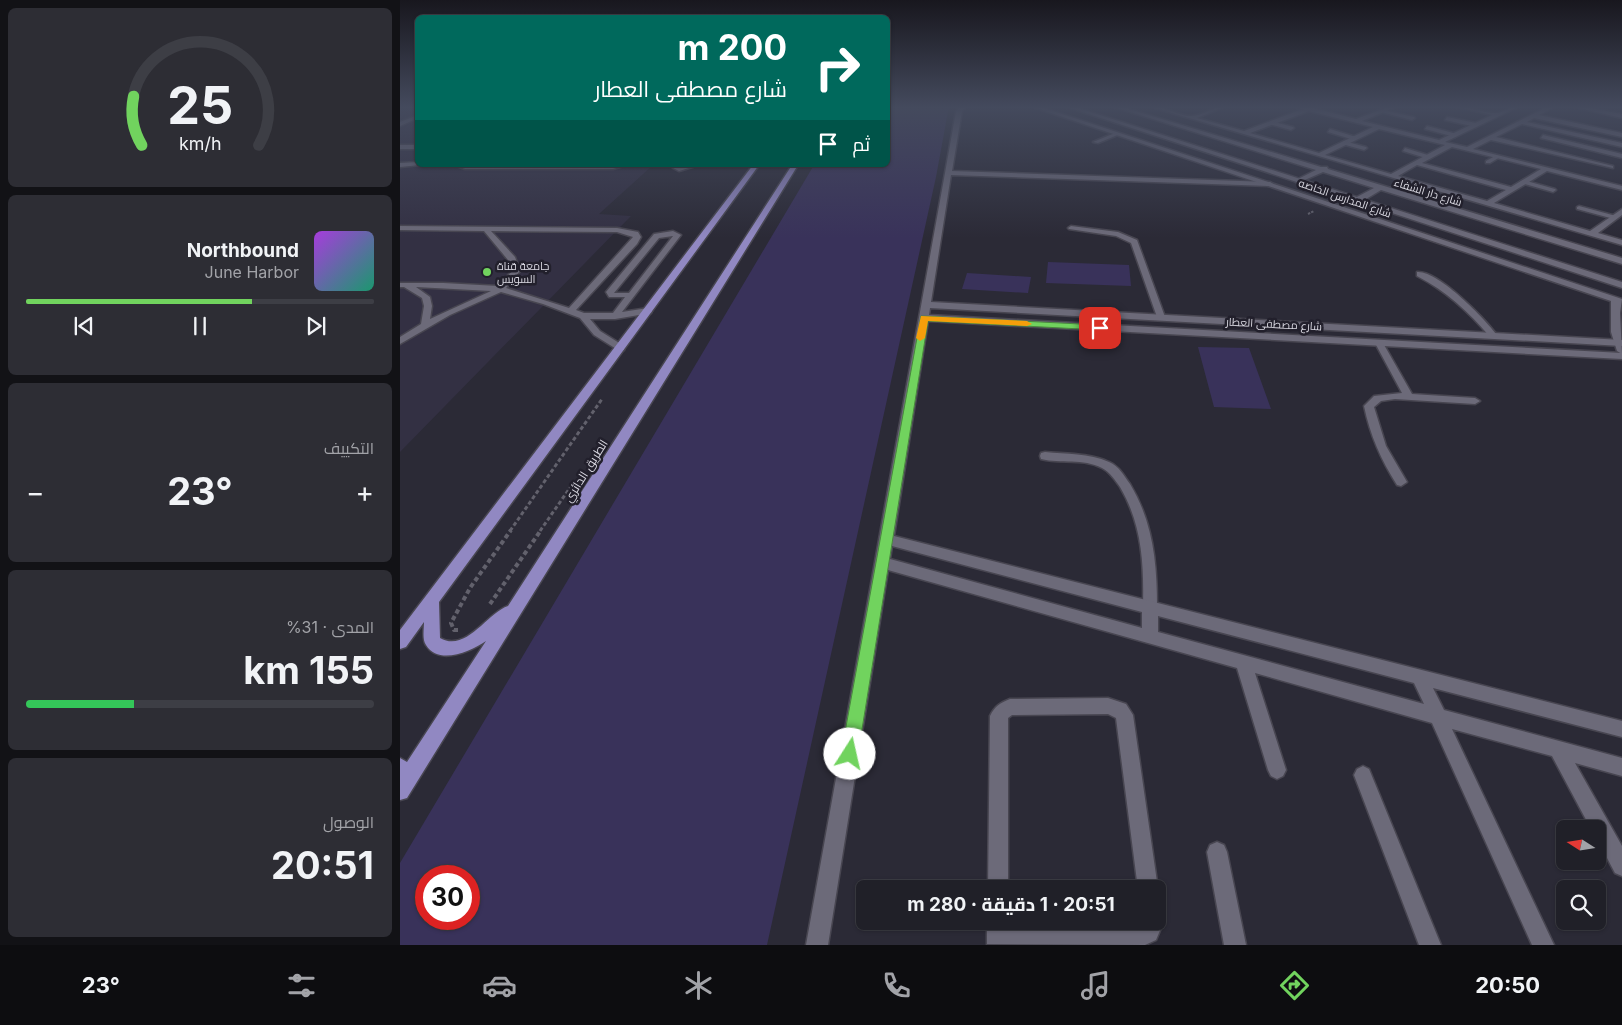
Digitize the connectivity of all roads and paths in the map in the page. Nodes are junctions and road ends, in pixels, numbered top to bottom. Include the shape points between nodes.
1 (952, 150) edge
2 (1166, 150) edge
3 (1204, 150) edge
4 (1257, 150) edge
5 (1302, 150) edge
6 (1329, 150) edge
7 (1406, 150) dead end
8 (1441, 150) edge
9 (1472, 150) edge
10 (1496, 150) edge
11 (1540, 150) edge
12 (1595, 150) edge
13 (1210, 152) junction
14 (1319, 155) junction
15 (1429, 156) junction
16 (1497, 157) junction
17 (1622, 157) edge
18 (1193, 159) junction
19 (1341, 161) junction
20 (1488, 162) dead end
21 (415, 164) edge
22 (1416, 164) junction
23 (400, 165) edge
24 (465, 167) edge
25 (613, 167) edge
26 (755, 167) edge
27 (794, 167) edge
28 (536, 168) edge
29 (949, 169) junction
30 (1546, 169) junction
31 (1322, 170) junction
32 (1235, 173) junction
33 (1135, 176) junction
34 (1392, 176) junction
35 (1298, 181) junction
36 (1523, 182) junction
37 (1622, 182) edge
38 (1270, 184) junction
39 (1380, 187) junction
40 (1622, 188) edge
41 (1510, 189) junction
42 (1442, 190) junction
43 (1553, 190) dead end
44 (1358, 200) junction
45 (1425, 201) junction
46 (1488, 204) junction
47 (1579, 208) dead end
48 (1622, 212) edge
49 (1614, 217) junction
50 (1415, 218) junction
51 (400, 228) edge
52 (1071, 228) dead end
53 (1399, 228) junction
54 (486, 229) junction
55 (1592, 234) junction
56 (1622, 243) edge
57 (1622, 261) edge
58 (1420, 274) dead end
59 (402, 285) edge
60 (1622, 286) edge
61 (500, 289) junction
62 (630, 295) junction
63 (1619, 301) edge
64 (571, 311) junction
65 (648, 311) junction
66 (925, 312) junction
67 (583, 316) junction
68 (615, 316) junction
69 (1159, 317) junction
70 (1285, 324) junction
71 (425, 325) junction
72 (1618, 326) edge
73 (1159, 331) junction
74 (1493, 335) junction
75 (1290, 338) junction
76 (400, 341) edge
77 (1379, 342) junction
78 (1621, 345) edge
79 (621, 348) junction
80 (1622, 356) edge
81 (1409, 397) junction
82 (1475, 401) dead end
83 (1045, 456) dead end
84 (1401, 482) dead end
85 (886, 539) junction
86 (882, 563) junction
87 (431, 600) junction
88 (518, 605) junction
89 (1150, 606) junction
90 (1150, 637) junction
91 (400, 642) edge
92 (1243, 662) junction
93 (1419, 675) junction
94 (1438, 716) junction
95 (1622, 729) edge
96 (1558, 750) junction
97 (1622, 767) edge
98 (1276, 770) dead end
99 (1363, 775) dead end
100 (402, 779) edge
101 (1217, 852) dead end
102 (1622, 866) edge
103 (998, 880) edge
104 (1147, 880) edge
105 (1149, 930) edge
106 (998, 935) edge
107 (817, 945) edge
108 (1235, 945) edge
109 (1430, 945) edge
110 (1543, 945) edge

1 - 29 street
2 - 18 street, شارع المدارس الخاصه
3 - 13 street, شارع المدارس الخاصه
4 - 31 street, شارع دار الشفاء
5 - 14 street, شارع دار الشفاء
6 - 14 street
7 - 15 lane
8 - 15 street
9 - 16 street
10 - 37 street
11 - 17 street via 1608,170
12 - 17 street
13 - 18 street
13 - 35 street, شارع المدارس الخاصه
14 - 19 street, شارع دار الشفاء
15 - 22 street
16 - 20 lane
16 - 30 street
18 - 32 street, شارع المدارس الخاصه
19 - 31 street
19 - 34 street, شارع دار الشفاء
21 - 23 lane
22 - 34 street
22 - 41 street
24 - 28 lane
25 - 28 lane
26 - 65 main road
27 - 88 main road, الطريق الدائري
29 - 33 street
29 - 66 street
30 - 36 street
30 - 40 street
31 - 35 street
31 - 39 street, شارع دار الشفاء
32 - 33 street via 1222,176
32 - 38 street, شارع المدارس الخاصه
33 - 38 street
34 - 42 street, شارع دار الشفاء
35 - 44 street, شارع المدارس الخاصه
36 - 41 street
36 - 43 lane
38 - 53 street, شارع المدارس الخاصه
39 - 44 street
39 - 45 street, شارع دار الشفاء
41 - 46 street
42 - 45 street
42 - 46 street, شارع دار الشفاء
44 - 50 street, شارع المدارس الخاصه
45 - 57 street, شارع دار الشفاء
46 - 55 street, شارع دار الشفاء
47 - 49 lane
48 - 49 street
49 - 55 street
50 - 53 street
50 - 60 street, شارع المدارس الخاصه
51 - 54 lane
52 - 69 lane via 1108,232 1134,242
53 - 63 street, شارع المدارس الخاصه
54 - 61 lane via 512,259 516,271 512,280
54 - 64 lane via 617,230 635,234 634,242
55 - 56 street, شارع دار الشفاء
58 - 74 lane via 1454,294
59 - 61 lane
59 - 71 lane via 426,297
61 - 64 lane
61 - 71 lane
62 - 62 lane via 636,288 677,235 656,236 610,292
62 - 68 lane
63 - 72 street
64 - 67 lane
65 - 68 lane
65 - 79 main road
66 - 69 street, شارع مصطفى العطار
66 - 73 street, شارع مصطفى العطار
66 - 85 street
67 - 68 lane
67 - 79 lane via 597,333
69 - 70 street, شارع مصطفى العطار
69 - 73 street
70 - 74 street, شارع مصطفى العطار
70 - 75 street
71 - 76 lane
72 - 78 street
73 - 75 street, شارع مصطفى العطار
74 - 78 street, شارع مصطفى العطار
75 - 77 street, شارع مصطفى العطار
77 - 80 street, شارع مصطفى العطار
77 - 81 lane
79 - 87 main road
81 - 82 lane
81 - 84 lane via 1378,398 1369,406 1376,437
83 - 89 lane via 1096,462 1114,470 1119,477 1144,526 1150,554
85 - 86 street
85 - 89 street
86 - 90 street
86 - 107 street
87 - 88 main road via 432,642 448,649 474,640
87 - 91 main road
88 - 100 main road, الطريق الدائري
89 - 90 street
89 - 93 street
90 - 92 street
92 - 94 street
92 - 98 street
93 - 94 street
93 - 95 street
94 - 96 street
94 - 110 street
96 - 97 street
96 - 102 street
99 - 109 street
101 - 108 street
103 - 104 street via 999,716 1010,708 1108,706 1124,715
105 - 106 street via 1143,935

